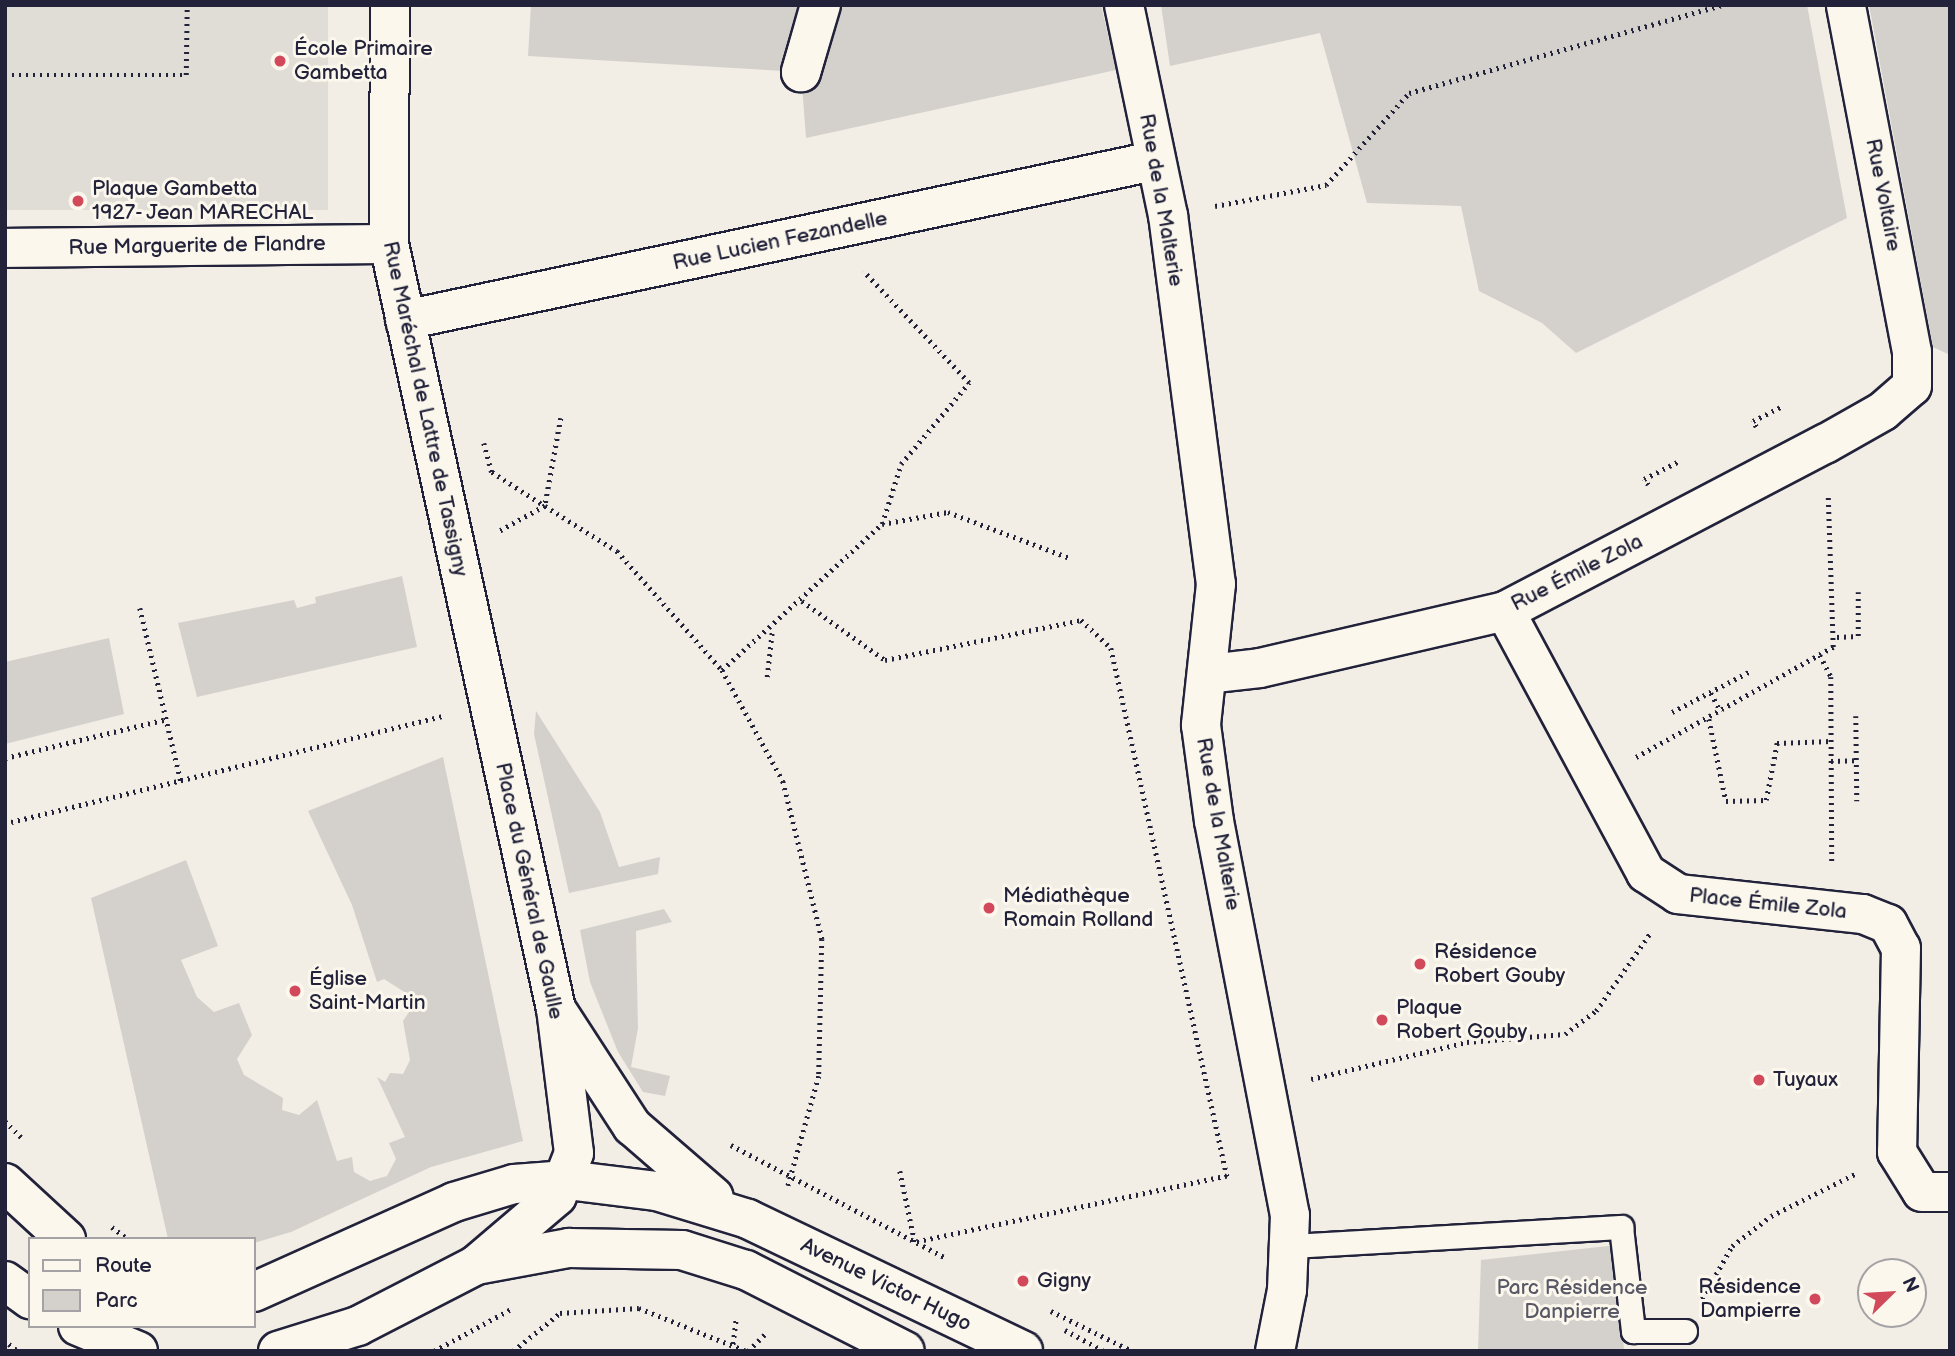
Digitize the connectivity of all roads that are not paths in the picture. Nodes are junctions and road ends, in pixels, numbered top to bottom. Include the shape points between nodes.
1 (390, 5) edge
2 (1124, 5) edge
3 (1846, 5) edge
4 (1154, 161) junction
5 (388, 244) junction
6 (5, 248) edge
7 (405, 320) junction
8 (1912, 386) joint
9 (466, 603) joint
10 (1505, 611) junction
11 (1208, 674) junction
12 (555, 1009) junction
13 (567, 1180) junction
14 (5, 1183) edge
15 (1950, 1192) edge
16 (748, 1219) junction
17 (64, 1237) edge
18 (1290, 1245) junction
19 (476, 1265) junction
20 (5, 1281) edge
21 (260, 1288) edge
22 (28, 1298) edge
23 (85, 1328) edge
24 (1685, 1331) road end
25 (141, 1344) edge
26 (278, 1351) edge
27 (905, 1351) edge
28 (1023, 1351) edge
29 (1275, 1351) edge

1 - 5 street, Rue Maréchal de Lattre de Tassigny
2 - 4 street, Rue de la Malterie
3 - 8 street, Rue Voltaire via 1912,352
4 - 7 street, Rue Lucien Fezandelle
4 - 11 street, Rue de la Malterie via 1168,215 1216,584
5 - 6 street, Rue Marguerite de Flandre
5 - 7 street, Rue Maréchal de Lattre de Tassigny
7 - 9 street, Rue Maréchal de Lattre de Tassigny
8 - 10 street, Rue Émile Zola via 1883,411 1825,444
9 - 12 street, Place du Général de Gaulle
10 - 11 street, Rue Émile Zola via 1260,668
10 - 15 street, Place Émile Zola via 1591,780 1646,873 1678,894 1832,911 1888,924 1900,948 1897,1152 1923,1192
11 - 18 street, Rue de la Malterie via 1201,725 1214,821 1278,1142
12 - 13 street, Place du Général de Gaulle via 573,1141
12 - 16 street, Avenue Victor Hugo via 648,1144
13 - 16 street, Avenue Victor Hugo via 657,1191
13 - 19 street, Place du Général de Gaulle via 544,1211
13 - 21 street via 514,1184 454,1202
14 - 17 street
16 - 28 street, Avenue Victor Hugo
18 - 24 lane via 1621,1227 1633,1331
18 - 29 street, Rue de la Malterie
19 - 26 street, Place du Général de Gaulle via 358,1326
19 - 27 street via 582,1247 682,1250 746,1270
20 - 22 street
23 - 25 street

